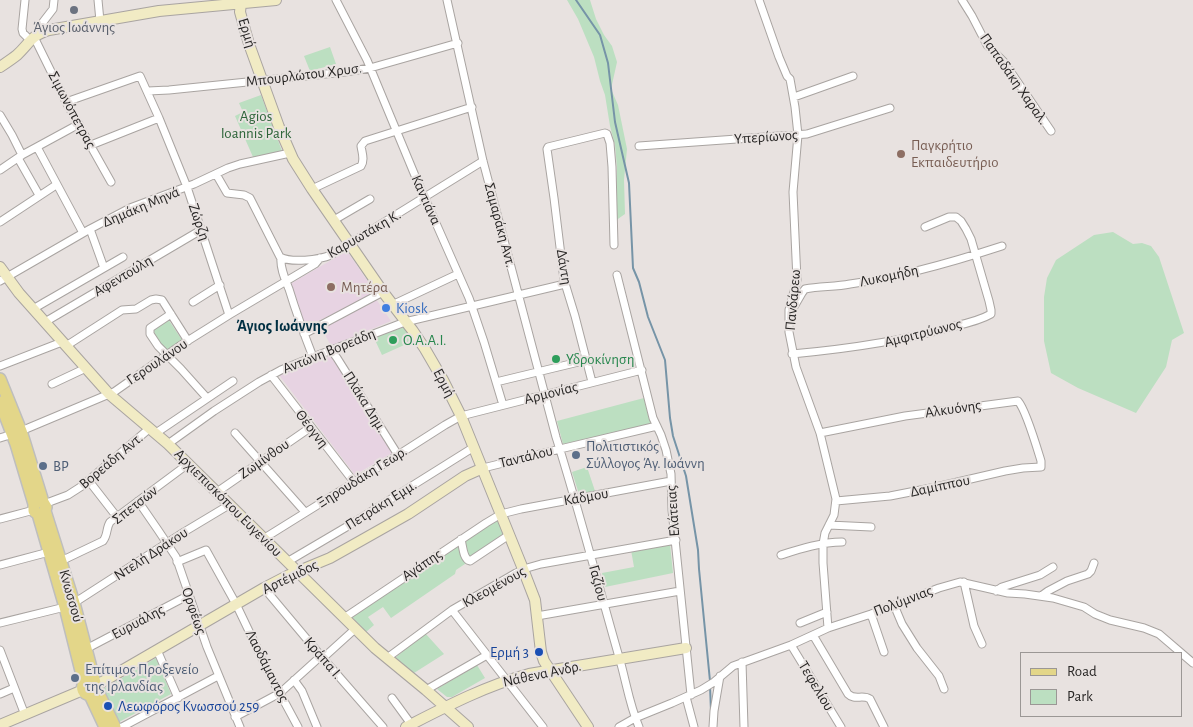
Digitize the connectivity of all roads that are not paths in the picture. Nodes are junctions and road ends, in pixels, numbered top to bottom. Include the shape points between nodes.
1 (26, 0) edge
2 (54, 0) edge
3 (92, 0) edge
4 (276, 0) edge
5 (336, 0) edge
6 (447, 0) edge
7 (759, 0) edge
8 (962, 0) edge
9 (241, 2) edge
10 (98, 4) edge
11 (172, 5) edge
12 (100, 21) junction
13 (35, 37) junction
14 (458, 43) junction
15 (0, 67) edge
16 (370, 68) junction
17 (853, 76) dead end
18 (262, 81) junction
19 (148, 91) junction
20 (794, 97) junction
21 (66, 102) junction
22 (472, 107) junction
23 (890, 108) dead end
24 (0, 116) edge
25 (159, 118) junction
26 (79, 124) junction
27 (396, 131) junction
28 (1051, 131) dead end
29 (798, 135) junction
30 (91, 145) junction
31 (639, 146) dead end
32 (37, 147) junction
33 (290, 152) junction
34 (20, 157) junction
35 (483, 161) junction
36 (0, 170) edge
37 (216, 174) junction
38 (111, 182) dead end
39 (56, 185) junction
40 (187, 187) junction
41 (312, 189) junction
42 (39, 196) junction
43 (425, 197) junction
44 (370, 199) dead end
45 (334, 220) junction
46 (0, 222) edge
47 (925, 227) dead end
48 (90, 229) junction
49 (201, 230) junction
50 (83, 233) junction
51 (350, 244) junction
52 (614, 245) dead end
53 (1002, 246) dead end
54 (975, 255) junction
55 (124, 257) dead end
56 (281, 258) junction
57 (320, 258) junction
58 (0, 267) edge
59 (104, 268) junction
60 (458, 274) junction
61 (617, 275) dead end
62 (3, 279) edge
63 (286, 281) junction
64 (565, 284) junction
65 (220, 285) junction
66 (383, 292) junction
67 (518, 295) junction
68 (193, 302) dead end
69 (392, 305) junction
70 (472, 306) junction
71 (33, 309) junction
72 (171, 314) junction
73 (229, 315) junction
74 (789, 316) junction
75 (45, 322) junction
76 (405, 322) junction
77 (304, 334) junction
78 (188, 341) junction
79 (64, 344) junction
80 (331, 350) junction
81 (792, 354) junction
82 (167, 355) junction
83 (313, 357) junction
84 (586, 360) junction
85 (0, 366) edge
86 (86, 368) junction
87 (642, 370) junction
88 (539, 372) junction
89 (271, 375) junction
90 (0, 379) edge
91 (233, 381) dead end
92 (496, 382) junction
93 (592, 382) junction
94 (52, 384) dead end
95 (109, 394) junction
96 (544, 394) junction
97 (207, 398) junction
98 (0, 402) edge
99 (503, 405) junction
100 (461, 416) junction
101 (657, 426) junction
102 (311, 427) junction
103 (153, 431) junction
104 (17, 432) junction
105 (820, 433) junction
106 (235, 434) dead end
107 (0, 438) edge
108 (168, 444) junction
109 (474, 447) junction
110 (560, 449) junction
111 (398, 455) junction
112 (260, 461) junction
113 (188, 464) junction
114 (1041, 466) joint
115 (483, 468) junction
116 (89, 481) junction
117 (354, 482) junction
118 (671, 482) junction
119 (216, 492) junction
120 (574, 499) junction
121 (138, 501) junction
122 (836, 501) junction
123 (229, 505) junction
124 (40, 507) junction
125 (305, 512) junction
126 (501, 514) junction
127 (117, 517) junction
128 (0, 519) edge
129 (829, 526) junction
130 (871, 527) dead end
131 (510, 535) junction
132 (263, 539) junction
133 (462, 539) junction
134 (676, 540) junction
135 (842, 542) dead end
136 (167, 543) junction
137 (823, 544) junction
138 (49, 552) junction
139 (591, 555) junction
140 (781, 555) dead end
141 (61, 561) junction
142 (177, 562) junction
143 (287, 562) junction
144 (1094, 564) dead end
145 (0, 565) edge
146 (1053, 567) dead end
147 (523, 569) junction
148 (297, 571) junction
149 (964, 582) junction
150 (264, 588) junction
151 (680, 591) junction
152 (996, 591) junction
153 (189, 595) junction
154 (1041, 596) junction
155 (236, 604) junction
156 (604, 604) junction
157 (70, 605) junction
158 (894, 605) junction
159 (452, 610) junction
160 (827, 612) junction
161 (871, 614) junction
162 (537, 616) junction
163 (344, 618) junction
164 (0, 623) edge
165 (800, 623) dead end
166 (199, 625) junction
167 (828, 628) junction
168 (355, 629) junction
169 (813, 635) junction
170 (982, 644) dead end
171 (791, 645) junction
172 (686, 648) junction
173 (86, 649) junction
174 (0, 650) edge
175 (157, 650) junction
176 (884, 652) dead end
177 (1181, 652) edge
178 (1183, 653) edge
179 (487, 655) junction
180 (322, 657) junction
181 (387, 658) junction
182 (620, 660) junction
183 (742, 662) junction
184 (1193, 662) edge
185 (549, 671) junction
186 (218, 676) junction
187 (720, 676) junction
188 (294, 680) junction
189 (506, 680) junction
190 (14, 688) junction
191 (91, 688) junction
192 (944, 689) dead end
193 (426, 690) junction
194 (280, 693) junction
195 (0, 694) edge
196 (688, 696) junction
197 (178, 698) junction
198 (392, 698) dead end
199 (446, 707) junction
200 (24, 715) junction
201 (236, 717) junction
202 (635, 718) junction
203 (0, 725) edge
204 (409, 726) edge
205 (105, 727) edge
206 (115, 727) edge
207 (122, 727) edge
208 (240, 727) edge
209 (298, 727) edge
210 (317, 727) edge
211 (383, 727) edge
212 (468, 727) edge
213 (543, 727) edge
214 (588, 727) edge
215 (619, 727) edge
216 (639, 727) edge
217 (694, 727) edge
218 (713, 727) edge
219 (744, 727) edge
220 (841, 727) edge
221 (884, 727) edge

1 - 13 street, Σιμωνόπετρας via 22,29 23,33
2 - 13 street via 53,9
3 - 10 street
4 - 9 street
5 - 16 street, Καντιάνα
6 - 14 street, Σαμαράκη Αντ.
7 - 20 street, Πανδάρεω
8 - 28 street, Παπαδάκη Χαραλ. via 987,45 1004,62
9 - 11 street
9 - 18 street, Ερμή via 242,20
10 - 12 street
11 - 12 street
12 - 13 street via 50,30
13 - 15 street
13 - 21 street, Σιμωνόπετρας
14 - 16 street, Μπουρλώτου Χρυσ.
14 - 22 street, Σαμαράκη Αντ.
16 - 18 street, Μπουρλώτου Χρυσ.
16 - 27 street, Καντιάνα
17 - 20 street
18 - 19 street, Μπουρλώτου Χρυσ.
18 - 33 street, Ερμή
19 - 21 street, Ζώρζη via 140,76
19 - 25 street, Ζώρζη
20 - 29 street, Πανδάρεω
21 - 26 street, Σιμωνόπετρας
22 - 27 street
22 - 35 street, Σαμαράκη Αντ.
23 - 29 street, Υπερίωνος
24 - 34 street
25 - 30 street
25 - 40 street, Ζώρζη
26 - 30 street, Σιμωνόπετρας
26 - 32 street
27 - 41 street via 363,142 360,167
27 - 43 street, Καντιάνα
29 - 31 street, Υπερίωνος
29 - 74 street, Πανδάρεω via 793,192 797,280
30 - 38 street, Σιμωνόπετρας
32 - 34 street
32 - 39 street
33 - 37 street, Δημάκη Μηνά via 240,164
33 - 41 street, Ερμή
34 - 36 street
34 - 42 street
35 - 43 street, Καρυωτάκη Κ.
35 - 67 street, Σαμαράκη Αντ.
37 - 40 street, Δημάκη Μηνά
37 - 56 street via 227,193 250,198
39 - 42 street
39 - 50 street
40 - 48 street, Δημάκη Μηνά via 130,208
40 - 49 street, Ζώρζη
41 - 45 street, Ερμή
42 - 46 street
43 - 51 street, Καρυωτάκη Κ.
43 - 60 street, Καντιάνα
44 - 45 street
45 - 51 street, Ερμή
47 - 54 street via 956,217 968,232
48 - 50 street, Δημάκη Μηνά
48 - 59 street
49 - 65 street, Ζώρζη
49 - 75 street, Αφεντούλη
50 - 62 street, Δημάκη Μηνά
51 - 57 street, Καρυωτάκη Κ.
51 - 66 street, Ερμή
52 - 64 street, Δάντη via 612,167 607,134 548,147
53 - 54 street, Λυκομήδη
54 - 74 street, Λυκομήδη via 884,278 805,290
54 - 81 street, Αμφιτρύωνος via 991,310 989,315 881,344
55 - 59 street
56 - 57 street, Καρυωτάκη Κ.
56 - 63 street
57 - 63 street, Καρυωτάκη Κ.
58 - 62 street, Αρχιεπισκόπου Ευγενίου
59 - 71 street
60 - 69 street
60 - 70 street, Καντιάνα
61 - 87 street, Ελάτειας
62 - 71 street, Αρχιεπισκόπου Ευγενίου
63 - 73 street, Γερουλάνου
63 - 77 street
64 - 67 street, Αντώνη Βορεάδη
64 - 84 street, Δάντη
65 - 68 street
65 - 73 street, Ζώρζη
66 - 69 street, Ερμή
66 - 77 street
67 - 70 street, Αντώνη Βορεάδη
67 - 88 street, Σαμαράκη Αντ.
69 - 76 street, Ερμή
70 - 76 street, Αντώνη Βορεάδη
70 - 92 street, Καντιάνα
71 - 75 street, Αρχιεπισκόπου Ευγενίου
72 - 78 street
72 - 79 street via 162,300 150,300 136,309 122,310
72 - 82 street via 149,330
73 - 78 street, Γερουλάνου
74 - 81 street, Πανδάρεω
75 - 79 street, Αρχιεπισκόπου Ευγενίου
76 - 80 street, Αντώνη Βορεάδη
76 - 100 street, Ερμή via 425,349
77 - 83 street
78 - 82 street, Γερουλάνου
79 - 85 street
79 - 86 street, Αρχιεπισκόπου Ευγενίου
80 - 83 street, Αντώνη Βορεάδη
80 - 111 street, Πλάκα Δημ.
81 - 105 street, Πανδάρεω
82 - 95 street, Γερουλάνου
82 - 97 street
83 - 89 street, Αντώνη Βορεάδη
84 - 88 street
84 - 93 street, Δάντη
86 - 94 street
86 - 95 street, Αρχιεπισκόπου Ευγενίου
87 - 93 street, Αρμονίας
87 - 101 street, Ελάτειας
88 - 92 street
88 - 96 street, Σαμαράκη Αντ.
89 - 102 street, Θέογνη
89 - 108 street, Αντώνη Βορεάδη
90 - 104 main road, Κνωσσού
91 - 97 street, Βορεάδη Αντ.
92 - 99 street, Καντιάνα
93 - 96 street, Αρμονίας
95 - 103 street, Αρχιεπισκόπου Ευγενίου
95 - 104 street, Γερουλάνου
96 - 99 street, Αρμονίας
96 - 110 street, Σαμαράκη Αντ.
97 - 103 street, Βορεάδη Αντ.
98 - 104 main road, Κνωσσού
99 - 100 street, Αρμονίας
100 - 109 street, Ερμή
100 - 111 street, Ξηρουδάκη Γεωρ.
101 - 110 street, Ταντάλου
101 - 118 street, Ελάτειας via 668,454
102 - 112 street, Ζωμίνθου
102 - 117 street, Θέογνη
103 - 108 street, Αρχιεπισκόπου Ευγενίου
103 - 116 street, Βορεάδη Αντ.
104 - 107 street, Γερουλάνου
104 - 124 main road, Κνωσσού
105 - 114 street, Αλκυόνης via 905,416 1018,401
105 - 122 street, Πανδάρεω
106 - 112 street
108 - 113 street, Αρχιεπισκόπου Ευγενίου
109 - 115 street, Ερμή
109 - 143 street, Πετράκη Εμμ.
110 - 115 street, Ταντάλου
110 - 120 street, Γαζίου
111 - 117 street, Ξηρουδάκη Γεωρ.
112 - 119 street, Ζωμίνθου
112 - 125 street
113 - 119 street, Αρχιεπισκόπου Ευγενίου
113 - 121 street, Σπετσών
114 - 122 street, Δαμίππου via 890,496
115 - 126 street, Ερμή
115 - 148 street, Αρτέμιδος via 465,476 392,524 330,558
116 - 124 street, Βορεάδη Αντ. via 68,495
116 - 127 street
117 - 125 street, Ξηρουδάκη Γεωρ.
118 - 120 street, Κάδμου
118 - 134 street, Ελάτειας
119 - 123 street, Αρχιεπισκόπου Ευγενίου
120 - 126 street, Κάδμου
120 - 139 street, Γαζίου
121 - 127 street, Σπετσών
121 - 136 street, Ορφέως
122 - 129 street, Πανδάρεω
123 - 132 street, Αρχιεπισκόπου Ευγενίου
123 - 136 street, Ντελή Δράκου
124 - 128 street, Βορεάδη Αντ.
124 - 138 main road, Κνωσσού
124 - 141 main road, Κνωσσού
125 - 132 street, Ξηρουδάκη Γεωρ.
126 - 131 street, Ερμή
126 - 133 street, Αγάπης
127 - 141 street, Σπετσών via 108,525 103,541
129 - 130 street
129 - 137 street, Πανδάρεω
131 - 133 street via 468,561
131 - 147 street, Ερμή
132 - 143 street, Αρχιεπισκόπου Ευγενίου
133 - 163 street, Αγάπης
134 - 139 street, Κλεομένους
134 - 151 street, Ελάτειας
135 - 137 street
136 - 142 street, Ορφέως
136 - 157 street, Ντελή Δράκου
137 - 140 street
137 - 160 street, Πανδάρεω
138 - 145 street
138 - 157 main road, Κνωσσού
139 - 147 street, Κλεομένους
139 - 156 street, Γαζίου
141 - 157 main road, Κνωσσού
142 - 153 street, Ορφέως
142 - 155 street, Ντελή Δράκου via 206,550
143 - 148 street, Αρχιεπισκόπου Ευγενίου
144 - 154 street via 1088,574 1067,581
146 - 152 street
147 - 159 street, Κλεομένους
147 - 162 street, Ερμή via 535,600
148 - 150 street, Αρτέμιδος
148 - 163 street, Αρχιεπισκόπου Ευγενίου
149 - 152 street, Πολύμνιας
149 - 158 street, Πολύμνιας via 951,583
149 - 170 street via 974,626
150 - 155 street, Αρτέμιδος
150 - 180 street, Κράπα Ι.
151 - 156 street
151 - 172 street, Ελάτειας
152 - 154 street, Πολύμνιας
153 - 166 street, Ορφέως
153 - 173 street, Ευρυάλης
154 - 177 street, Πολύμνιας via 1152,631
155 - 166 street, Αρτέμιδος
155 - 194 street, Λαοδάμαντος
156 - 162 street
156 - 182 street, Γαζίου
157 - 164 street, Ντελή Δράκου
157 - 173 main road, Κνωσσού
157 - 191 main road, Κνωσσού
158 - 161 street, Πολύμνιας
158 - 192 street via 902,624 939,676
159 - 179 street
159 - 181 street, Κλεομένους
160 - 165 street
160 - 167 street, Πανδάρεω
161 - 167 street, Πολύμνιας
161 - 176 street
162 - 185 street, Ερμή via 541,652
163 - 168 street, Αρχιεπισκόπου Ευγενίου
166 - 175 street, Αρτέμιδος
166 - 186 street, Ορφέως
167 - 169 street, Πολύμνιας
168 - 180 street
168 - 181 street, Αρχιεπισκόπου Ευγενίου
169 - 171 street, Πολύμνιας
169 - 221 street via 848,694 854,698 870,699
171 - 183 street, Πολύμνιας
171 - 220 street, Τεφελίου
172 - 182 street, Νάθενα Ανδρ.
172 - 196 street, Ελάτειας
173 - 191 main road, Κνωσσού
174 - 190 street
175 - 191 street, Αρτέμιδος
175 - 197 street
178 - 184 street, Πολύμνιας
179 - 189 street
179 - 193 street
180 - 188 street
180 - 211 street, Κράπα Ι.
181 - 193 street, Αρχιεπισκόπου Ευγενίου
182 - 185 street, Νάθενα Ανδρ.
182 - 202 street, Γαζίου
183 - 187 street, Πολύμνιας
183 - 219 street
185 - 189 street, Νάθενα Ανδρ.
185 - 214 street, Ερμή
186 - 197 street
186 - 201 street, Ορφέως
187 - 196 street, Πολύμνιας
187 - 218 street
188 - 194 street
188 - 210 street
189 - 199 street, Νάθενα Ανδρ.
189 - 213 street
190 - 195 street
190 - 200 street
191 - 200 street, Αρτέμιδος
191 - 205 main road, Κνωσσού
191 - 206 main road, Κνωσσού
193 - 199 street, Αρχιεπισκόπου Ευγενίου
194 - 201 street
194 - 209 street, Λαοδάμαντος
196 - 202 street, Πολύμνιας
196 - 217 street, Ελάτειας
197 - 207 street
198 - 204 street
199 - 204 street, Νάθενα Ανδρ.
199 - 212 street, Αρχιεπισκόπου Ευγενίου
200 - 203 street, Αρτέμιδος
201 - 208 street, Ορφέως
202 - 215 street, Πολύμνιας
202 - 216 street, Γαζίου

